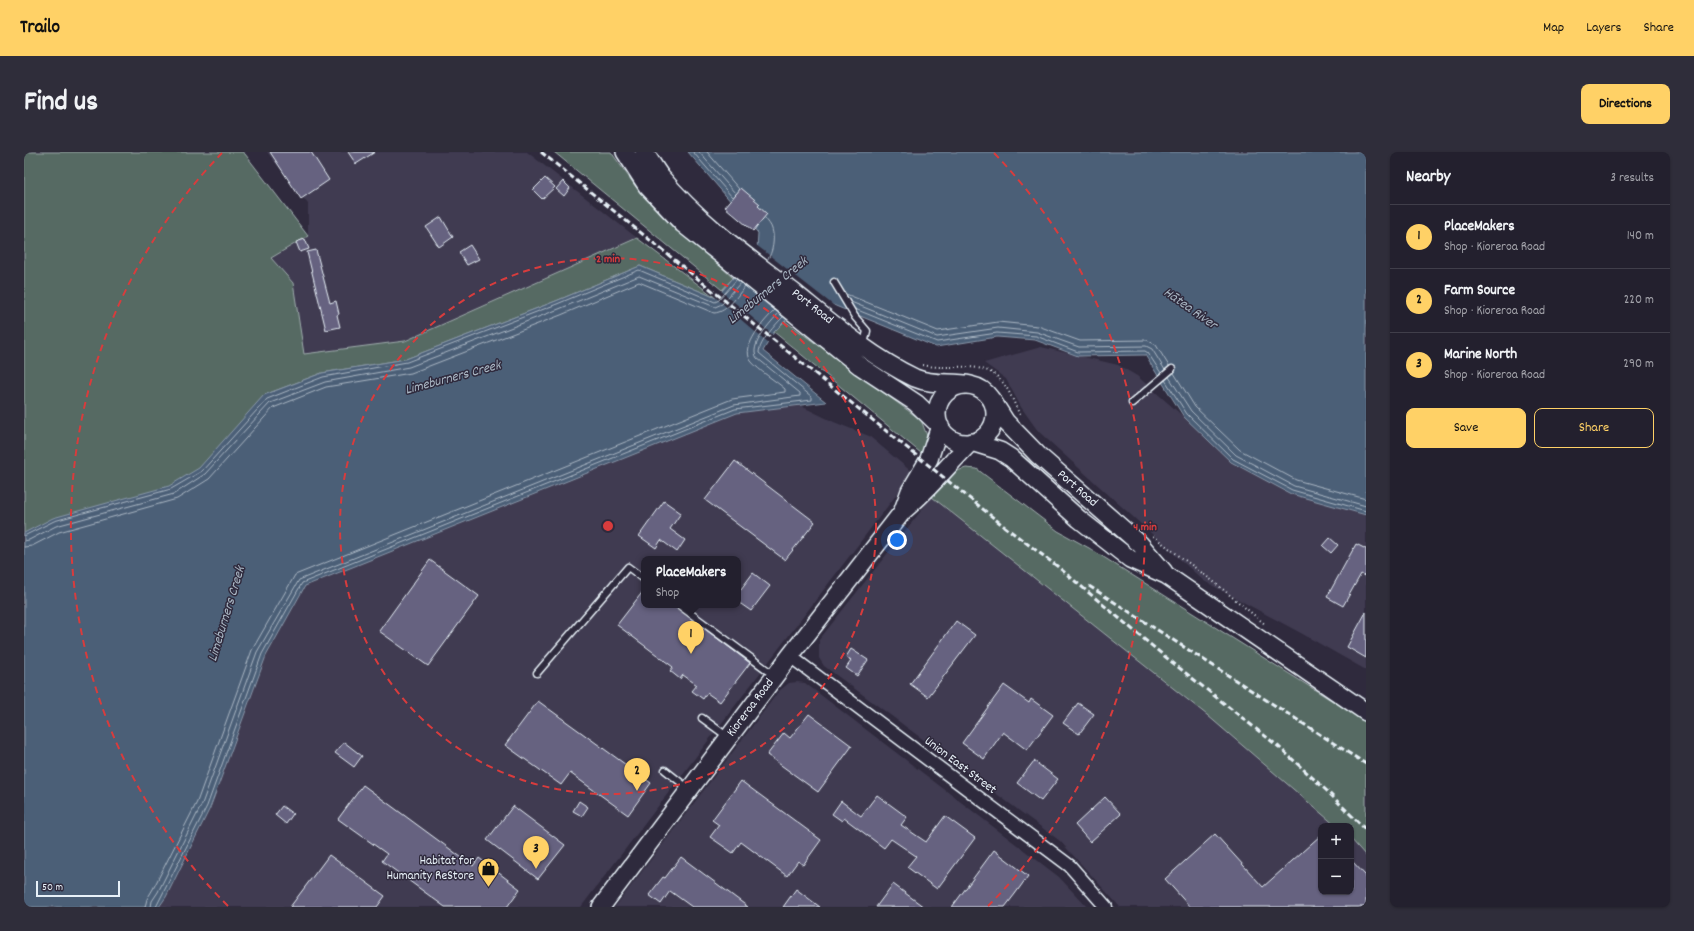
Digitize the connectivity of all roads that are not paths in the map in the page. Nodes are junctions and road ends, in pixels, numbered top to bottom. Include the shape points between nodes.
1 (625, 152) edge
2 (644, 152) edge
3 (713, 239) junction
4 (834, 282) dead end
5 (831, 333) junction
6 (864, 346) junction
7 (1172, 369) dead end
8 (971, 385) junction
9 (992, 400) junction
10 (1132, 402) dead end
11 (940, 426) junction
12 (971, 442) junction
13 (903, 511) junction
14 (1166, 575) junction
15 (641, 577) edge
16 (683, 608) edge
17 (790, 656) junction
18 (537, 673) dead end
19 (775, 676) junction
20 (1366, 712) edge
21 (702, 718) dead end
22 (729, 738) junction
23 (665, 770) dead end
24 (690, 790) junction
25 (601, 907) edge
26 (1106, 907) edge

1 - 3 main road, Port Road via 647,186 683,224
2 - 3 main road, Port Road
3 - 5 main road, Port Road
4 - 6 lane via 855,317 867,331
5 - 6 main road, Port Road
5 - 11 main road, Port Road via 860,366 916,403
6 - 8 main road, Port Road via 916,378 938,384
7 - 10 lane
8 - 9 main road, Port Road via 980,388
8 - 11 main road via 962,385 946,393 938,408
9 - 12 main road via 995,409 992,426 980,440
9 - 14 main road, Port Road via 1006,422 1033,450 1140,544
11 - 12 main road, Port Road via 945,434 953,439
11 - 13 main road, Kioreroa Road via 929,459 910,491
12 - 13 main road, Kioreroa Road via 921,496
12 - 14 main road, Port Road via 1011,458 1079,519 1130,559
13 - 17 main road, Kioreroa Road
14 - 20 main road, Port Road
15 - 18 lane via 628,567
16 - 19 lane
17 - 19 main road, Kioreroa Road
17 - 26 street, Union East Street via 1070,866
19 - 22 main road, Kioreroa Road
21 - 22 lane
22 - 24 main road, Kioreroa Road
23 - 24 lane
24 - 25 main road, Kioreroa Road

